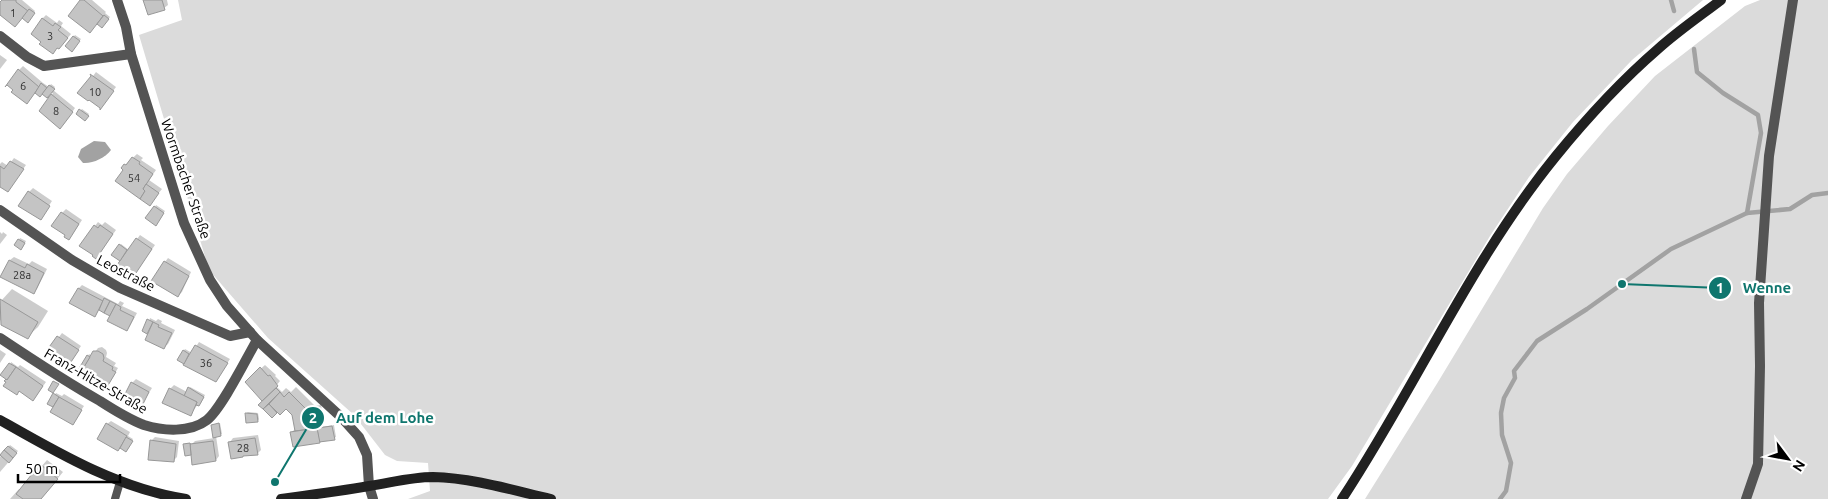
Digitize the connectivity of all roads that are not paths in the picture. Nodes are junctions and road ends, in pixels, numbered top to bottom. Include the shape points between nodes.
1 (118, 0) edge
2 (1720, 0) edge
3 (1793, 0) edge
4 (0, 36) edge
5 (130, 54) junction
6 (0, 210) edge
7 (254, 336) junction
8 (0, 338) edge
9 (0, 420) edge
10 (120, 482) junction
11 (369, 486) junction
12 (115, 499) edge
13 (186, 499) edge
14 (281, 499) edge
15 (373, 499) edge
16 (550, 499) edge
17 (1342, 499) edge
18 (1746, 499) edge

1 - 5 street, Wormbacher Straße
2 - 17 street via 1630,74 1556,156 1482,263 1369,459
3 - 18 street via 1774,118 1766,196 1759,303 1758,464
4 - 5 street via 26,57 44,66
5 - 7 street, Wormbacher Straße via 194,248 218,293
6 - 7 street, Leostraße via 72,260 120,288 230,336
7 - 8 street, Franz-Hitze-Straße via 212,415 200,425 171,429 144,425 130,418 73,386
7 - 11 street, Wormbacher Straße via 359,436 367,455
9 - 10 street
10 - 12 lane
10 - 13 street via 164,496
11 - 14 street
11 - 15 street, Wormbacher Straße
11 - 16 street via 409,478 458,478

